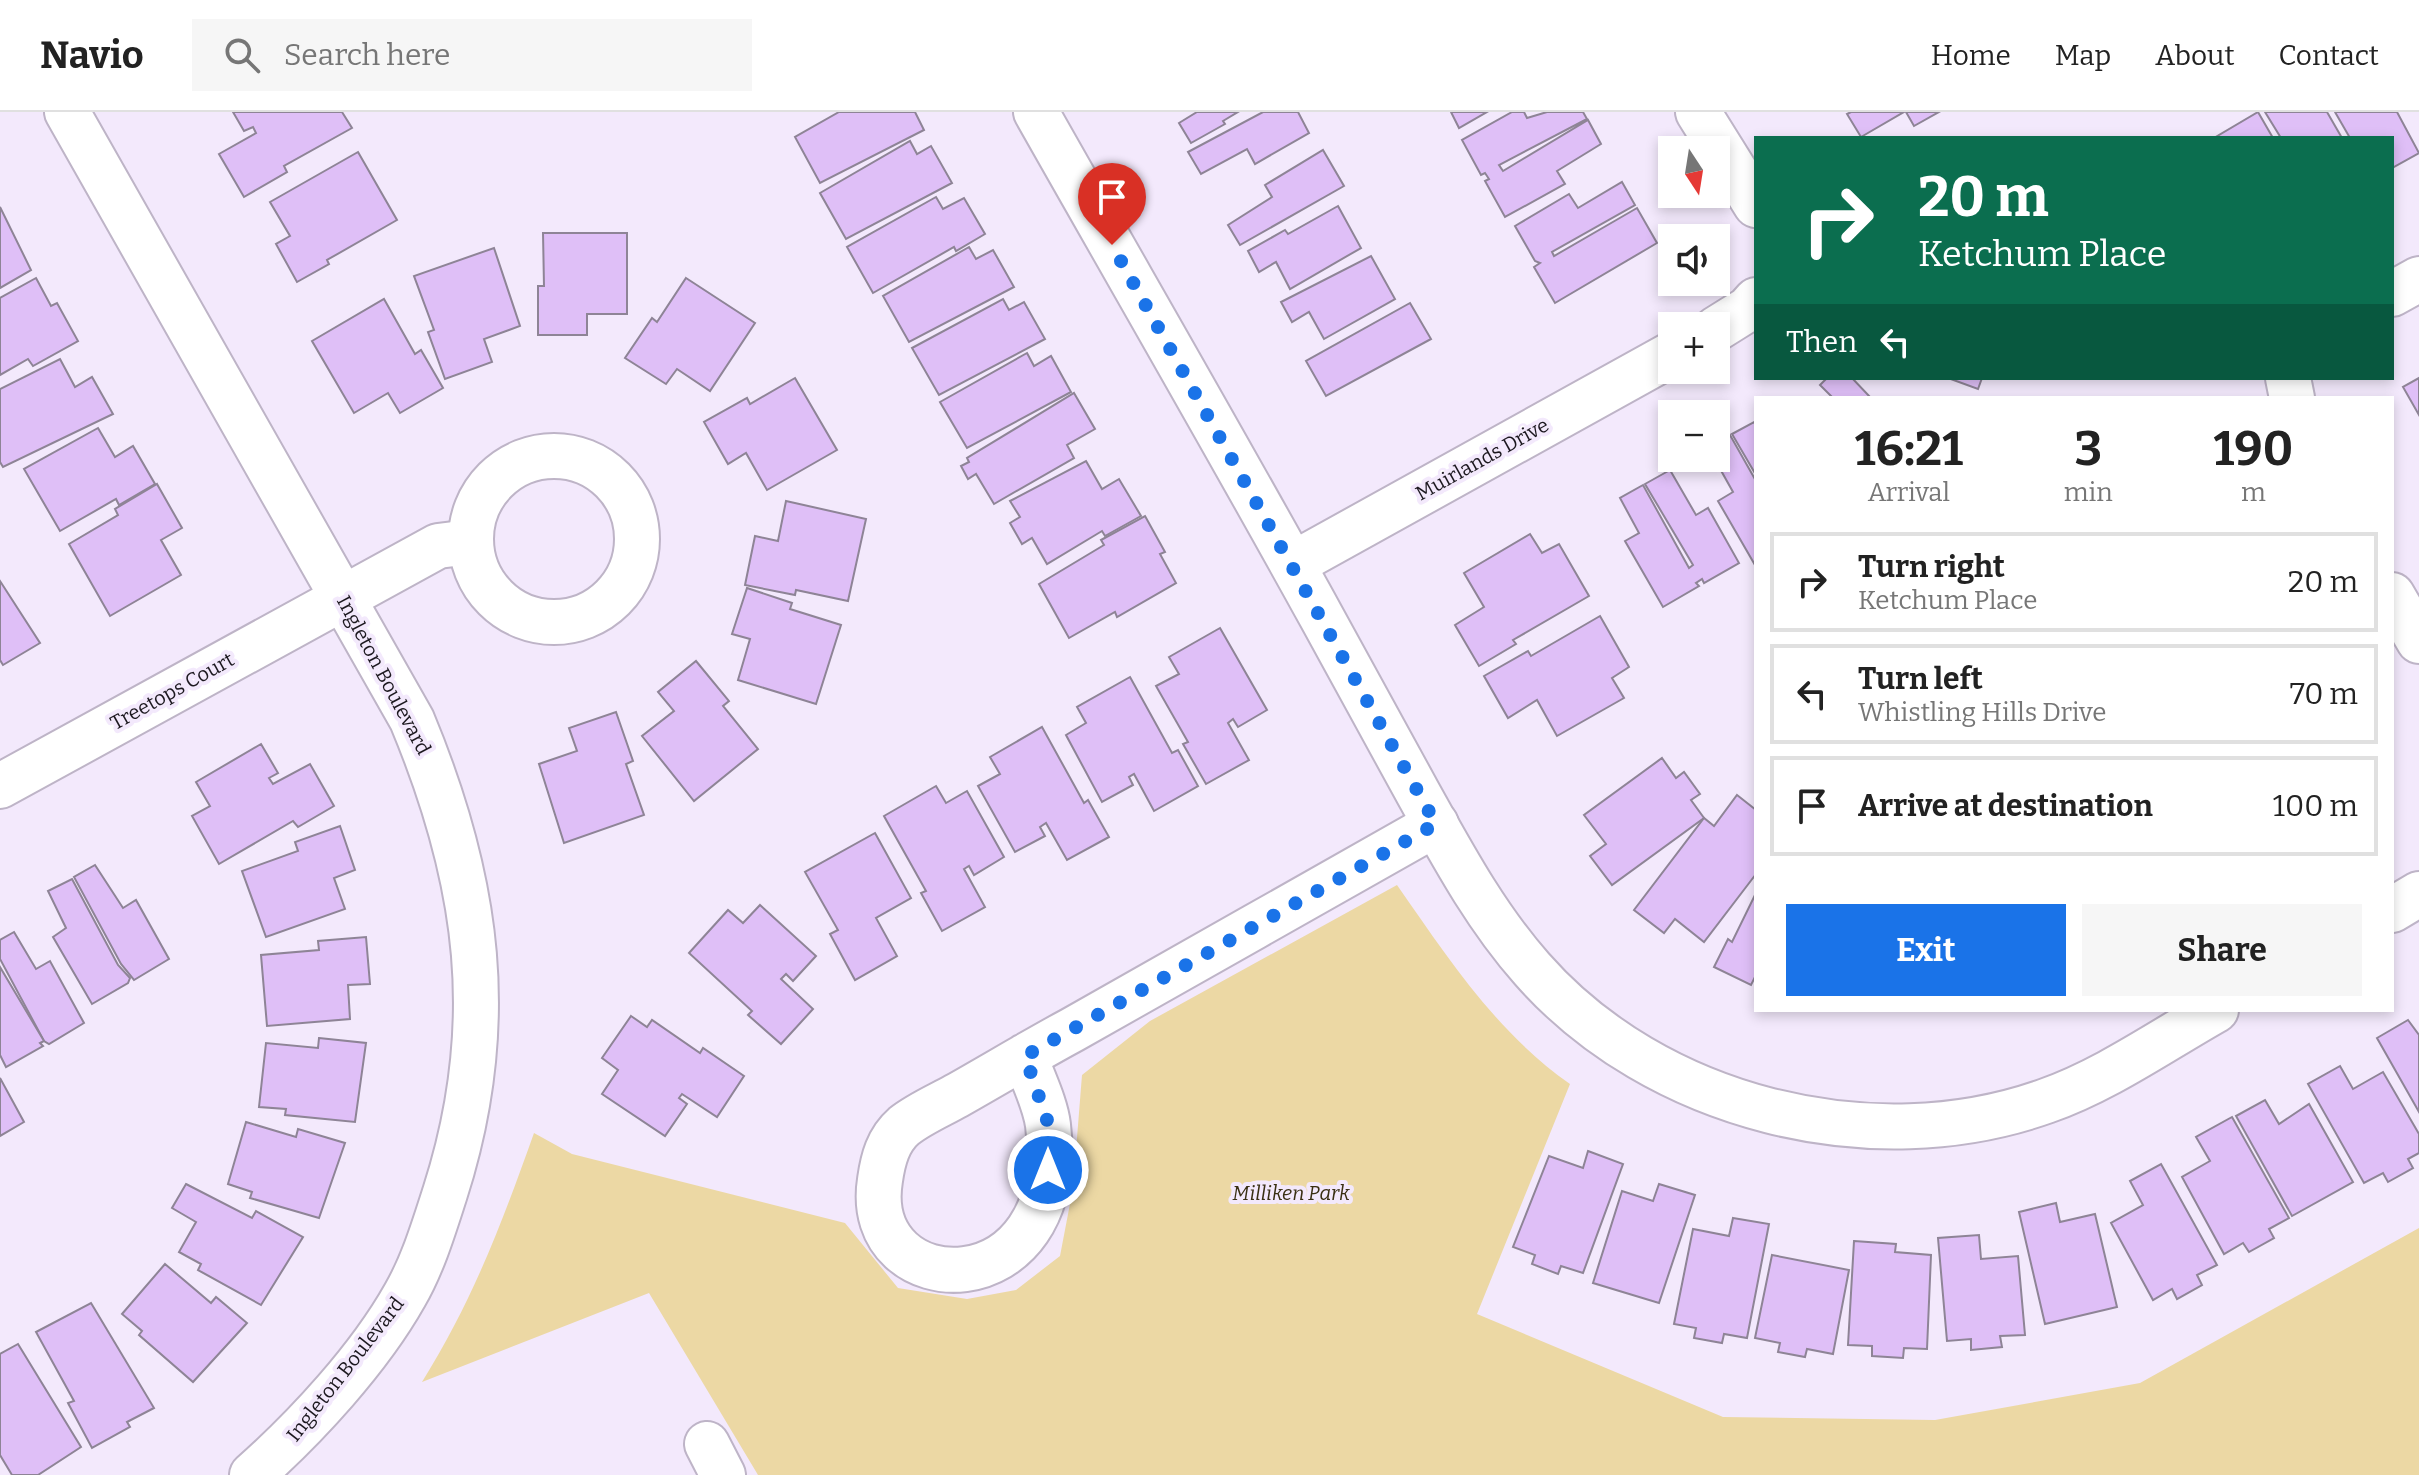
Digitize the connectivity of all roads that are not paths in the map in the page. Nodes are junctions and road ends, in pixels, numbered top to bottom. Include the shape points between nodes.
1 (67, 112) edge
2 (1036, 112) edge
3 (1698, 112) edge
4 (1754, 202) edge
5 (2419, 279) edge
6 (2394, 293) edge
7 (1754, 302) edge
8 (1730, 320) edge
9 (1658, 362) edge
10 (470, 542) dead end
11 (1293, 564) junction
12 (343, 596) junction
13 (2394, 598) edge
14 (2419, 641) edge
15 (0, 786) edge
16 (1436, 824) junction
17 (2419, 894) edge
18 (2394, 909) edge
19 (2212, 1012) edge
20 (1025, 1056) junction
21 (276, 1467) edge

1 - 12 street, Ingleton Boulevard
2 - 11 street
3 - 4 street
5 - 6 street
7 - 8 street
9 - 11 street, Muirlands Drive
10 - 12 street, Treetops Court via 438,546
11 - 16 street
12 - 15 street, Treetops Court
12 - 21 street, Ingleton Boulevard via 412,720 448,819 471,910 477,1033 456,1161 405,1295
13 - 14 street
16 - 19 street via 1489,914 1532,970 1573,1009 1630,1051 1745,1104 1826,1122 1896,1128 1992,1116 2083,1086
16 - 20 street
17 - 18 street
20 - 20 street via 1048,1123 1048,1170 1040,1210 1020,1241 994,1263 969,1271 936,1270 907,1253 880,1215 877,1196 889,1143 905,1126

